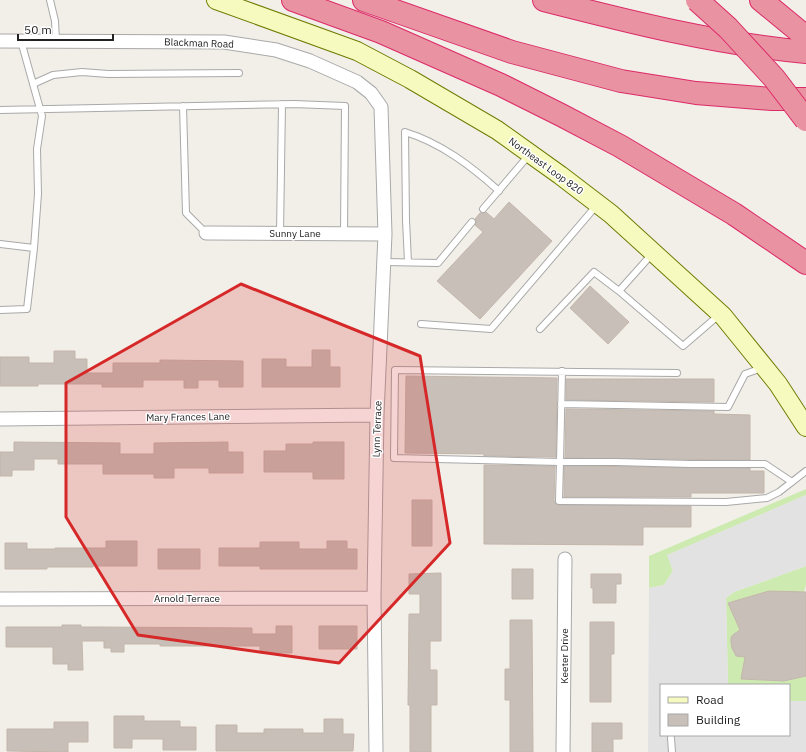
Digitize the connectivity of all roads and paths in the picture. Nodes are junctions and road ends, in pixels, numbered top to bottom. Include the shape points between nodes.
1 (50, 0) edge
2 (216, 0) edge
3 (292, 0) edge
4 (364, 0) edge
5 (544, 0) edge
6 (697, 0) edge
7 (761, 0) edge
8 (806, 37) edge
9 (0, 41) edge
10 (21, 41) junction
11 (56, 41) junction
12 (806, 52) edge
13 (239, 73) dead end
14 (33, 84) junction
15 (806, 99) edge
16 (282, 104) junction
17 (183, 106) junction
18 (381, 107) joint
19 (40, 109) junction
20 (0, 110) edge
21 (806, 120) edge
22 (530, 154) junction
23 (499, 191) junction
24 (598, 204) junction
25 (483, 209) dead end
26 (472, 222) dead end
27 (206, 233) joint
28 (280, 233) junction
29 (344, 234) junction
30 (385, 234) junction
31 (0, 244) edge
32 (34, 248) junction
33 (653, 253) junction
34 (385, 262) junction
35 (408, 262) junction
36 (806, 263) edge
37 (619, 292) junction
38 (0, 310) edge
39 (720, 314) junction
40 (421, 324) dead end
41 (540, 329) dead end
42 (764, 367) junction
43 (562, 372) junction
44 (677, 372) dead end
45 (561, 404) junction
46 (377, 415) junction
47 (0, 419) edge
48 (806, 427) edge
49 (560, 462) junction
50 (806, 471) edge
51 (792, 482) junction
52 (565, 559) dead end
53 (374, 598) junction
54 (0, 599) edge
55 (671, 738) dead end
56 (376, 752) edge
57 (563, 752) edge
58 (672, 752) edge

1 - 11 lane
2 - 22 main road, Northeast Loop 820 via 357,51 497,130
3 - 36 highway via 388,35 554,111 620,146 734,214
4 - 15 highway via 512,52 621,81 696,93
5 - 12 highway via 701,36
6 - 21 highway, bridge via 728,28 774,78
7 - 8 highway
9 - 10 street, Blackman Road
10 - 11 street, Blackman Road
10 - 14 lane
11 - 18 street, Blackman Road via 224,42 276,50 310,61 357,82
13 - 14 lane via 82,72 53,75
14 - 19 lane
16 - 17 lane
16 - 28 lane
16 - 29 lane via 344,106
17 - 19 lane
17 - 27 lane via 186,213
18 - 30 street, Lynn Terrace
19 - 20 lane
19 - 32 lane via 42,116 37,149 38,194
22 - 23 lane
22 - 24 main road, Northeast Loop 820
23 - 25 lane
23 - 35 lane via 472,167 434,143 405,132
24 - 33 main road, Northeast Loop 820
24 - 40 lane via 490,329
26 - 35 lane via 438,263
27 - 28 street, Sunny Lane
28 - 29 street, Sunny Lane
29 - 30 street, Sunny Lane
30 - 34 street, Lynn Terrace
31 - 32 lane
32 - 38 lane via 27,309
33 - 37 lane
33 - 39 main road, Northeast Loop 820
34 - 35 lane
34 - 46 street, Lynn Terrace
37 - 39 lane via 683,346
37 - 41 lane via 594,272
39 - 42 main road, Northeast Loop 820
42 - 45 lane via 745,374 728,407
42 - 48 main road, Northeast Loop 820
43 - 44 lane
43 - 45 lane
43 - 49 lane via 395,370 394,458
45 - 49 lane
46 - 47 street, Mary Frances Lane
46 - 53 street, Lynn Terrace
49 - 51 lane via 765,464
49 - 51 lane via 559,501 726,502 767,498
50 - 51 lane
52 - 57 street, Keeter Drive
53 - 54 street, Arnold Terrace
53 - 56 street, Lynn Terrace
55 - 58 lane

